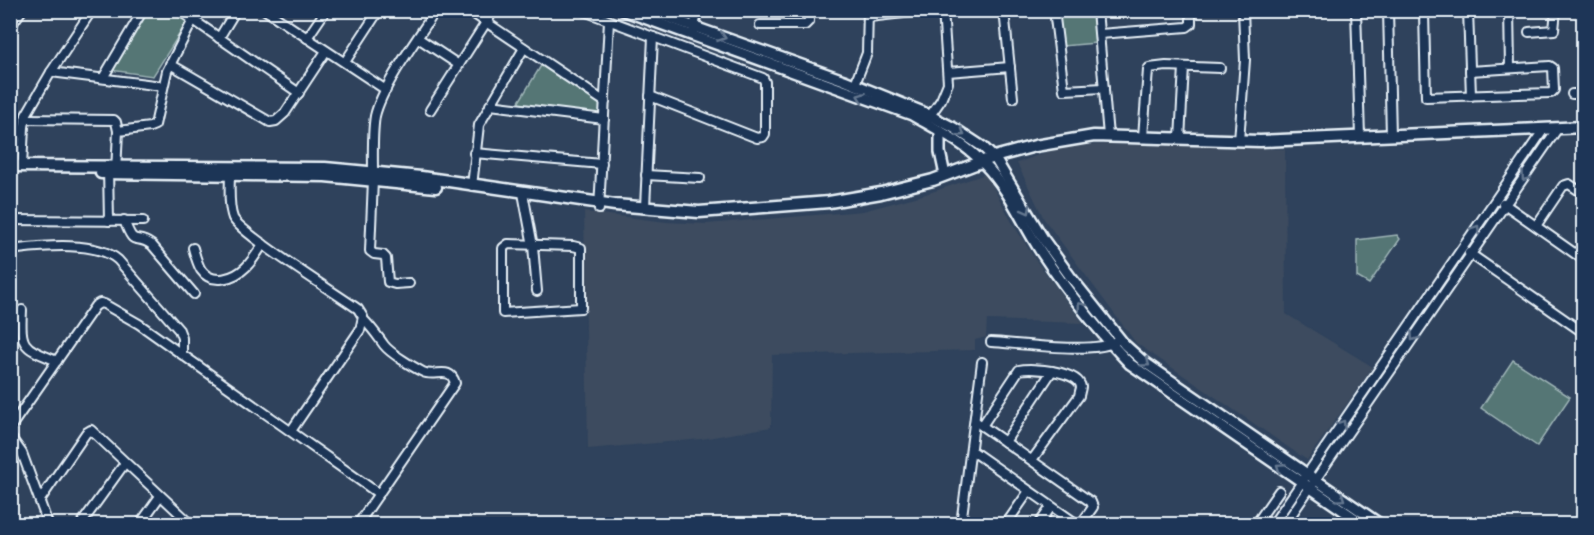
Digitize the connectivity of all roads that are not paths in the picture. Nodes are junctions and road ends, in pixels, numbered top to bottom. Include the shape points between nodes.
1 (22, 10) edge
2 (92, 10) edge
3 (144, 10) edge
4 (179, 10) edge
5 (236, 10) edge
6 (265, 10) edge
7 (327, 10) edge
8 (379, 10) edge
9 (436, 10) edge
10 (468, 10) edge
11 (494, 10) edge
12 (581, 10) edge
13 (622, 10) edge
14 (647, 10) edge
15 (697, 10) edge
16 (809, 10) edge
17 (930, 10) edge
18 (944, 10) edge
19 (1004, 10) edge
20 (1054, 10) edge
21 (1097, 10) edge
22 (1191, 10) edge
23 (1262, 10) edge
24 (1356, 10) edge
25 (1388, 10) edge
26 (1509, 10) edge
27 (1556, 10) edge
28 (1243, 11) edge
29 (1468, 11) edge
30 (869, 14) edge
31 (194, 20) junction
32 (609, 21) junction
33 (486, 23) junction
34 (760, 25) dead end
35 (10, 27) edge
36 (694, 27) junction
37 (1529, 32) dead end
38 (1100, 34) junction
39 (653, 37) junction
40 (219, 38) junction
41 (307, 38) junction
42 (418, 38) junction
43 (693, 38) junction
44 (524, 48) junction
45 (326, 51) junction
46 (345, 62) junction
47 (170, 64) junction
48 (459, 65) junction
49 (1010, 67) junction
50 (1184, 67) junction
51 (1220, 68) dead end
52 (1510, 68) junction
53 (1470, 71) junction
54 (51, 72) junction
55 (948, 72) junction
56 (103, 78) junction
57 (855, 84) junction
58 (162, 86) junction
59 (1104, 88) junction
60 (386, 90) junction
61 (299, 93) junction
62 (1572, 94) dead end
63 (1584, 94) edge
64 (650, 96) junction
65 (1471, 96) junction
66 (1012, 98) dead end
67 (605, 102) junction
68 (490, 105) junction
69 (430, 110) dead end
70 (25, 119) junction
71 (604, 119) junction
72 (928, 119) junction
73 (1584, 127) edge
74 (1544, 129) junction
75 (1558, 129) junction
76 (118, 131) junction
77 (940, 131) junction
78 (1108, 136) junction
79 (1391, 136) junction
80 (1360, 137) junction
81 (1143, 138) junction
82 (1180, 139) junction
83 (1239, 141) junction
84 (474, 153) junction
85 (992, 159) junction
86 (602, 164) junction
87 (16, 166) edge
88 (112, 170) junction
89 (230, 170) junction
90 (10, 173) edge
91 (945, 175) junction
92 (373, 176) junction
93 (646, 176) junction
94 (700, 178) dead end
95 (437, 184) junction
96 (472, 186) junction
97 (1584, 194) edge
98 (524, 196) junction
99 (1498, 198) junction
100 (1505, 205) junction
101 (599, 206) junction
102 (645, 207) junction
103 (615, 208) junction
104 (10, 220) edge
105 (124, 220) junction
106 (108, 221) junction
107 (143, 221) dead end
108 (1536, 226) junction
109 (263, 244) junction
110 (533, 246) junction
111 (193, 248) dead end
112 (1462, 249) junction
113 (10, 253) edge
114 (1471, 255) junction
115 (1584, 260) edge
116 (409, 283) dead end
117 (537, 291) dead end
118 (194, 294) dead end
119 (22, 310) dead end
120 (363, 319) junction
121 (1584, 333) edge
122 (991, 342) dead end
123 (1116, 342) junction
124 (182, 354) junction
125 (57, 361) junction
126 (982, 362) dead end
127 (1052, 371) junction
128 (978, 423) junction
129 (10, 428) edge
130 (291, 431) junction
131 (12, 442) edge
132 (1005, 442) junction
133 (971, 450) junction
134 (1032, 460) junction
135 (125, 463) junction
136 (1309, 482) junction
137 (1029, 491) junction
138 (1279, 491) dead end
139 (379, 494) junction
140 (160, 496) junction
141 (40, 500) junction
142 (1051, 507) junction
143 (48, 525) edge
144 (81, 525) edge
145 (140, 525) edge
146 (191, 525) edge
147 (358, 525) edge
148 (961, 525) edge
149 (1006, 525) edge
150 (1039, 525) edge
151 (1079, 525) edge
152 (1256, 525) edge
153 (1273, 525) edge
154 (1285, 525) edge
155 (1363, 525) edge
156 (1380, 525) edge

1 - 35 street
2 - 54 street
3 - 56 street
4 - 31 street
5 - 40 street
6 - 41 street
7 - 41 street
8 - 46 street
9 - 42 street
10 - 33 street
11 - 33 street
12 - 32 street
13 - 43 main road
14 - 36 main road
15 - 36 street
16 - 34 street via 805,25
17 - 30 street
18 - 55 street
19 - 49 street
20 - 59 street via 1064,90
21 - 38 street
22 - 38 street via 1191,24 1187,27
23 - 28 street
24 - 80 street
25 - 79 street
26 - 52 street
27 - 37 street via 1554,30
28 - 83 street via 1245,60
29 - 53 street
29 - 65 street via 1427,11 1423,27 1426,97
30 - 57 street via 867,53
31 - 40 street
31 - 47 street
32 - 39 street
32 - 67 street
33 - 44 street
33 - 48 street
36 - 43 street
36 -> 57 main road
38 - 59 street
39 - 64 street
39 - 64 street via 763,78 765,134 758,138
40 - 61 street
41 - 45 street
42 - 48 street
42 - 60 street
72 -> 43 main road
44 - 67 street
44 - 68 street
45 - 46 street
45 - 61 street
46 - 60 street
47 - 58 street
47 - 61 street via 270,122 281,117
48 - 69 street
49 - 55 street
49 - 66 street
50 - 51 street
50 - 81 street via 1152,66 1148,70
50 - 82 street
52 - 53 street
52 - 65 street via 1552,67 1553,92
53 - 65 street
54 - 56 street
54 - 70 street
55 - 72 street via 945,92
56 - 58 street
57 - 72 main road
58 - 76 street via 155,124 150,128
59 - 78 street
60 - 92 street via 374,124
62 - 63 street
64 - 93 street
67 - 71 street
68 - 71 street
68 - 84 street via 479,124
70 - 76 street via 114,120
70 - 87 street
71 - 86 street
72 - 77 main road
72 -> 85 main road via 964,134
73 - 75 highway
74 - 75 highway
74 - 79 highway
74 - 99 street
75 -> 100 street
76 - 88 street
77 - 85 main road
77 - 91 main road
78 - 81 highway
78 - 85 highway via 1057,142
79 - 80 highway
80 - 83 highway
81 - 82 highway
82 - 83 highway
84 - 86 street
84 - 96 street
85 - 91 highway
85 - 103 highway via 935,186 883,200 830,208 698,218
85 - 123 main road
86 - 101 street
87 - 88 highway
88 - 89 highway
88 - 90 highway
88 - 106 street
89 - 92 highway
89 - 109 street via 233,217
91 - 102 highway via 881,193 829,202 699,212
92 - 95 highway
92 - 116 street via 370,251 386,258 388,282
93 - 94 street
93 - 102 street
95 - 96 highway
95 - 98 highway
96 - 98 highway
97 - 108 street via 1569,184 1563,186
98 - 101 highway
98 - 110 street
99 - 100 street
112 -> 99 street
100 - 108 street
100 - 114 street
101 - 103 highway
102 - 103 highway
104 - 106 street
105 - 106 street
105 - 107 street
105 - 118 street via 131,237 152,245
108 - 115 street
109 - 111 street via 242,270 220,279 204,274
109 - 120 street via 358,309
110 - 110 street via 508,244 503,248 502,313 581,308 581,248
110 - 117 street
112 - 114 street
136 -> 112 street
113 - 124 street via 55,247 111,255 179,330
114 - 121 street
114 -> 136 street
119 - 125 street via 25,344
120 - 130 street via 360,330
120 - 139 street via 389,350 424,372 449,374 455,383
122 - 123 street via 1088,348
123 - 136 main road via 1130,364 1151,380
124 - 125 street via 140,324 99,303
124 - 130 street
125 - 129 street
126 - 128 street
127 - 128 street via 1019,370
127 - 132 street
127 - 134 street via 1070,375 1081,387
128 - 132 street
128 - 133 street
130 - 139 street
131 - 141 street via 22,453
132 - 134 street
133 - 137 street
133 - 148 street
134 - 151 street via 1092,504
135 - 140 street
135 - 141 street via 88,430
135 - 144 street
136 - 153 street
136 - 154 street
136 - 155 main road
136 -> 156 main road
137 - 142 street
137 - 149 street
138 - 152 street
139 - 147 street
140 - 145 street
140 - 146 street
141 - 143 street
142 - 150 street
142 - 151 street

